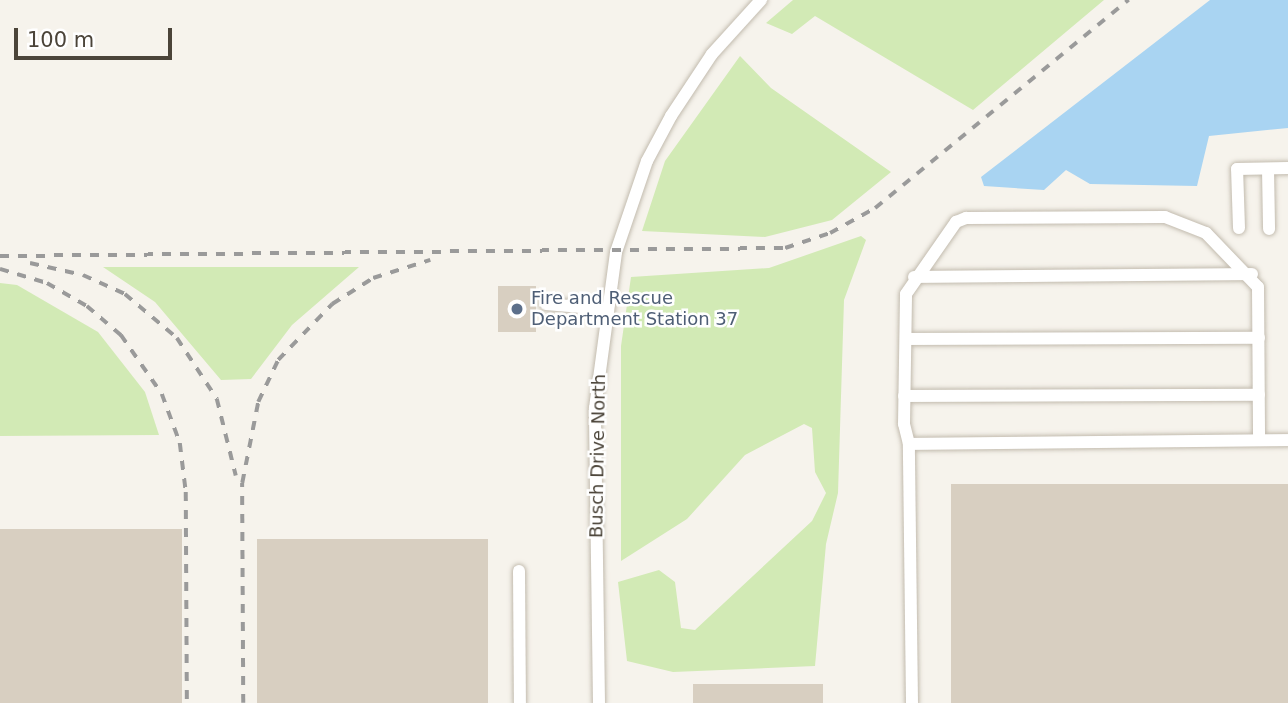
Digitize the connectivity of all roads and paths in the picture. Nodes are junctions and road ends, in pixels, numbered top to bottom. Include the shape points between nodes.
1 (761, 0) edge
2 (1268, 169) junction
3 (1288, 169) edge
4 (1239, 228) dead end
5 (1269, 229) dead end
6 (1252, 274) junction
7 (914, 277) junction
8 (546, 304) dead end
9 (605, 309) junction
10 (1258, 338) junction
11 (905, 340) junction
12 (1259, 395) junction
13 (904, 396) junction
14 (1259, 440) junction
15 (1288, 440) edge
16 (909, 444) junction
17 (519, 571) dead end
18 (520, 703) edge
19 (598, 703) edge
20 (912, 703) edge

1 - 9 street, Busch Drive North via 696,77 647,161 616,252
2 - 3 street
2 - 4 street via 1237,169
2 - 5 street
6 - 7 street
6 - 7 street via 1183,220 993,218 956,222
6 - 10 street
7 - 11 street via 906,293
8 - 9 street
9 - 19 street, Busch Drive North via 595,408
10 - 11 street
10 - 12 street
11 - 13 street
12 - 13 street
12 - 14 street
13 - 16 street
14 - 15 street
14 - 16 street
16 - 20 street
17 - 18 street

